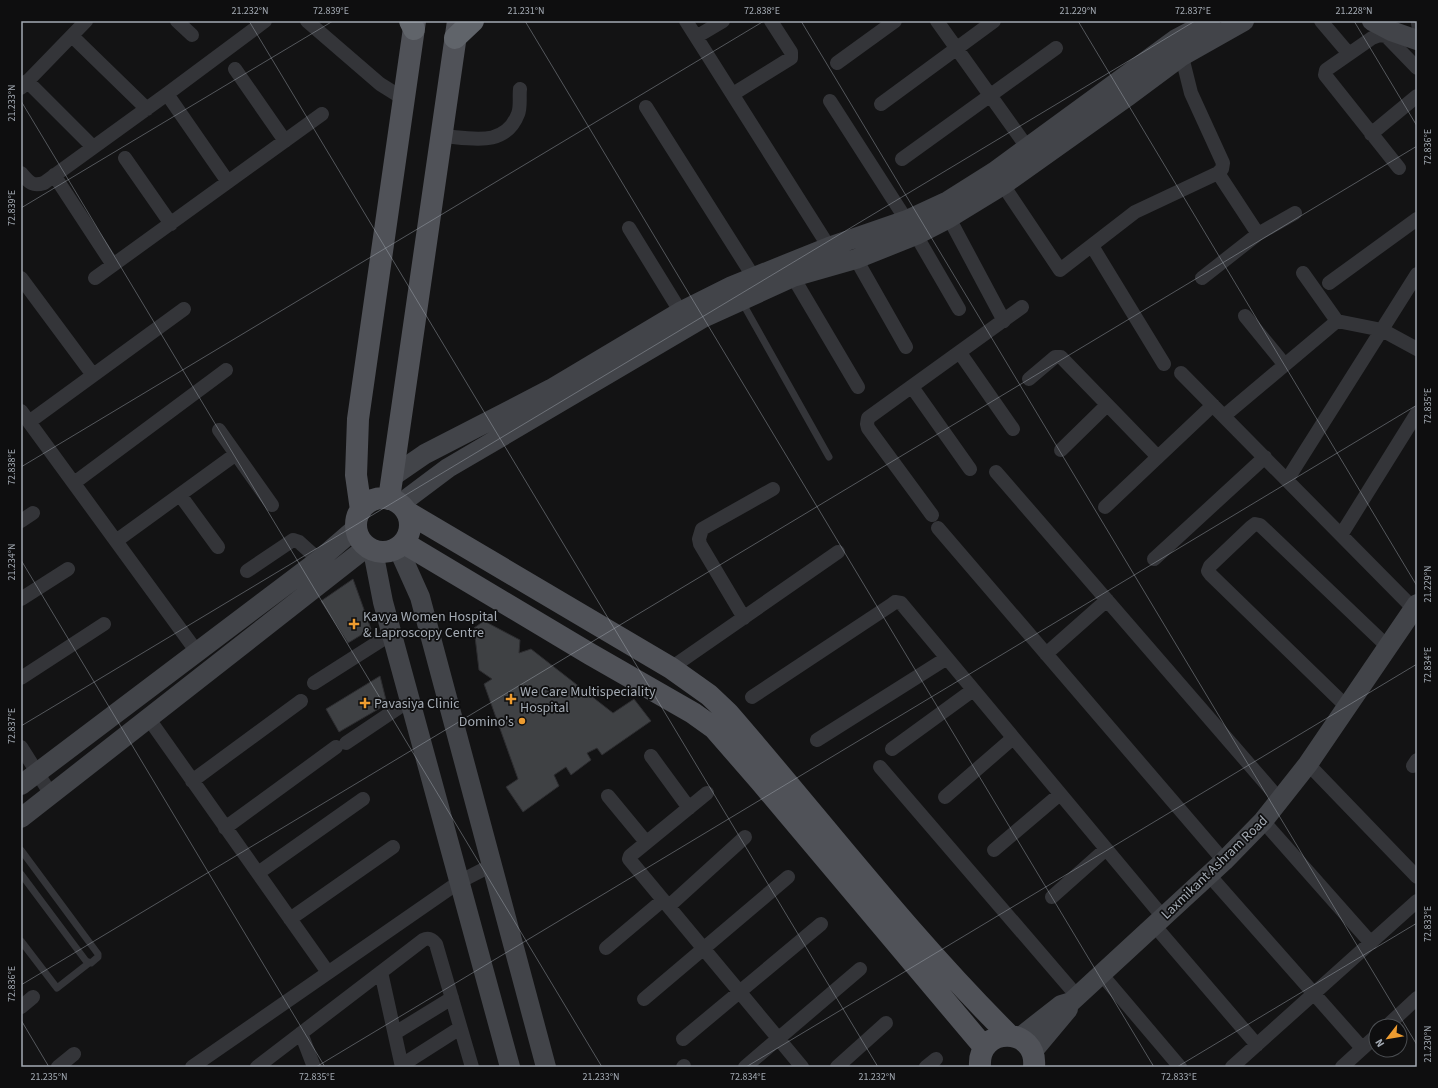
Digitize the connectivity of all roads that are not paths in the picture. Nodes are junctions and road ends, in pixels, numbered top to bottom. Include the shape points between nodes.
1 (86, 21) edge
2 (177, 21) edge
3 (265, 21) edge
4 (307, 21) edge
5 (473, 21) edge
6 (686, 21) edge
7 (723, 21) edge
8 (772, 21) edge
9 (895, 21) edge
10 (937, 21) edge
11 (994, 21) edge
12 (1210, 21) edge
13 (1244, 21) edge
14 (1321, 21) edge
15 (1372, 21) edge
16 (413, 24) edge
17 (457, 30) edge
18 (192, 35) dead end
19 (72, 36) junction
20 (696, 37) junction
21 (1414, 37) edge
22 (957, 48) junction
23 (1056, 48) dead end
24 (1179, 48) junction
25 (1349, 54) junction
26 (837, 63) dead end
27 (1417, 68) edge
28 (235, 69) dead end
29 (24, 85) edge
30 (520, 89) dead end
31 (167, 94) junction
32 (733, 94) junction
33 (990, 95) junction
34 (1417, 96) edge
35 (404, 99) junction
36 (830, 101) dead end
37 (881, 104) dead end
38 (646, 107) dead end
39 (147, 109) junction
40 (322, 114) dead end
41 (1371, 134) junction
42 (442, 136) junction
43 (285, 141) junction
44 (93, 148) junction
45 (1032, 154) junction
46 (126, 158) dead end
47 (902, 159) dead end
48 (1399, 168) dead end
49 (21, 173) edge
50 (1218, 173) junction
51 (54, 175) junction
52 (228, 182) junction
53 (1003, 185) junction
54 (1295, 213) dead end
55 (949, 218) junction
56 (1417, 219) edge
57 (171, 224) junction
58 (629, 228) dead end
59 (912, 228) junction
60 (1258, 234) junction
61 (1092, 246) junction
62 (829, 247) junction
63 (856, 258) junction
64 (113, 265) junction
65 (1303, 273) dead end
66 (1417, 274) edge
67 (794, 277) junction
68 (21, 278) edge
69 (95, 278) dead end
70 (1202, 278) dead end
71 (1329, 283) dead end
72 (758, 284) junction
73 (741, 300) junction
74 (1022, 308) dead end
75 (184, 309) dead end
76 (959, 309) dead end
77 (1245, 316) dead end
78 (685, 319) junction
79 (1004, 321) junction
80 (1337, 321) junction
81 (1382, 330) junction
82 (906, 347) dead end
83 (1417, 350) edge
84 (960, 353) junction
85 (1164, 364) dead end
86 (1284, 364) junction
87 (226, 370) dead end
88 (1181, 373) dead end
89 (94, 375) junction
90 (1029, 379) dead end
91 (858, 387) dead end
92 (912, 387) junction
93 (1107, 405) junction
94 (1213, 405) junction
95 (1417, 412) edge
96 (25, 416) edge
97 (1224, 416) junction
98 (1013, 428) dead end
99 (219, 430) dead end
100 (1061, 450) dead end
101 (236, 454) junction
102 (829, 457) dead end
103 (1158, 457) junction
104 (1265, 457) junction
105 (970, 469) dead end
106 (996, 472) dead end
107 (393, 476) junction
108 (1287, 480) junction
109 (74, 483) junction
110 (773, 489) dead end
111 (180, 495) junction
112 (272, 505) dead end
113 (399, 505) junction
114 (1105, 507) dead end
115 (33, 513) dead end
116 (359, 519) junction
117 (21, 521) edge
118 (1341, 535) junction
119 (116, 541) junction
120 (401, 546) junction
121 (218, 547) dead end
122 (370, 549) junction
123 (838, 552) dead end
124 (1154, 559) dead end
125 (319, 560) junction
126 (68, 569) dead end
127 (247, 571) dead end
128 (21, 599) edge
129 (1107, 600) junction
130 (1415, 611) edge
131 (744, 618) junction
132 (104, 624) dead end
133 (392, 634) junction
134 (1388, 647) junction
135 (197, 652) junction
136 (1046, 654) junction
137 (947, 658) junction
138 (671, 668) junction
139 (21, 678) edge
140 (314, 683) dead end
141 (973, 690) junction
142 (752, 697) dead end
143 (410, 700) junction
144 (301, 702) dead end
145 (1347, 707) junction
146 (149, 720) junction
147 (1013, 738) junction
148 (817, 740) dead end
149 (21, 747) edge
150 (892, 749) dead end
151 (651, 756) dead end
152 (1308, 764) junction
153 (880, 767) dead end
154 (38, 773) junction
155 (192, 781) junction
156 (21, 785) edge
157 (706, 793) dead end
158 (1060, 794) junction
159 (52, 796) junction
160 (608, 796) dead end
161 (945, 797) dead end
162 (363, 799) dead end
163 (1280, 800) junction
164 (689, 808) junction
165 (21, 818) edge
166 (1263, 821) junction
167 (225, 828) junction
168 (745, 837) dead end
169 (646, 842) junction
170 (393, 847) dead end
171 (1106, 849) junction
172 (21, 850) edge
173 (994, 850) dead end
174 (1224, 861) junction
175 (492, 865) junction
176 (21, 874) edge
177 (258, 874) junction
178 (1209, 875) junction
179 (788, 877) dead end
180 (1417, 877) edge
181 (460, 882) junction
182 (1052, 897) dead end
183 (1417, 902) edge
184 (666, 903) junction
185 (290, 919) junction
186 (1158, 921) junction
187 (821, 924) dead end
188 (21, 941) edge
189 (1371, 943) junction
190 (704, 947) junction
191 (606, 948) dead end
192 (89, 963) junction
193 (860, 969) dead end
194 (327, 971) junction
195 (381, 972) junction
196 (1102, 975) junction
197 (741, 992) junction
198 (1314, 993) junction
199 (33, 998) dead end
200 (452, 998) junction
201 (1417, 998) edge
202 (644, 999) dead end
203 (1074, 999) junction
204 (21, 1007) edge
205 (1396, 1018) edge
206 (886, 1023) dead end
207 (460, 1028) junction
208 (301, 1033) junction
209 (395, 1033) junction
210 (779, 1037) junction
211 (684, 1039) dead end
212 (1368, 1043) edge
213 (1257, 1045) junction
214 (1024, 1048) edge
215 (1362, 1048) junction
216 (74, 1054) dead end
217 (982, 1057) edge
218 (506, 1065) edge
219 (402, 1066) edge
220 (58, 1067) edge
221 (192, 1067) edge
222 (257, 1067) edge
223 (314, 1067) edge
224 (472, 1067) edge
225 (546, 1067) edge
226 (745, 1067) edge
227 (802, 1067) edge
228 (836, 1067) edge
229 (1180, 1067) edge
230 (1232, 1067) edge
231 (1342, 1067) edge

1 - 19 street
2 - 18 street
3 - 31 street
4 - 35 street via 380,84
5 - 17 highway
6 - 20 street
7 - 20 street
8 - 32 street via 791,52 791,58
9 - 26 street
10 - 22 street
11 - 22 street
12 - 24 street
13 - 24 street
14 - 25 street
15 - 21 street
16 - 35 main road
17 - 42 main road
19 - 29 street
19 - 39 street
20 - 32 street
22 - 33 street
22 - 37 street
23 - 33 street
24 - 45 street
24 - 50 street via 1191,93 1222,163 1222,169
25 - 27 street via 1380,35 1386,36
25 - 41 street via 1326,70 1325,75
28 - 43 street
29 - 44 street
30 - 42 street via 518,113 508,129 498,137 489,139
31 - 39 street
31 - 52 street
32 - 62 street
33 - 45 street
33 - 47 street
34 - 41 street
35 - 116 main road via 358,419 356,475
36 - 59 street
38 - 72 street
39 - 44 street
40 - 43 street
41 - 48 street
42 - 107 main road
43 - 52 street
44 - 51 street
45 - 53 street
45 - 59 street via 994,172
46 - 57 street
49 - 51 street via 35,186
50 - 60 street
50 - 61 street via 1141,208
51 - 64 street
52 - 57 street
53 - 55 street
53 - 61 street via 1060,270
54 - 60 street
55 - 59 street
55 - 79 street
56 - 71 street
57 - 64 street
58 - 78 street
59 - 62 street
59 - 63 street
59 - 76 street
60 - 70 street
61 - 85 street
62 - 72 street
63 - 67 street
63 - 82 street
64 - 69 street
65 - 80 street
66 - 81 street
67 - 72 street
67 - 91 street
68 - 89 street
72 - 73 street
72 - 78 street
73 - 78 street
73 - 102 lane
74 - 79 street
75 - 89 street
77 - 86 street
78 - 107 street via 425,454
78 - 113 street via 448,468
79 - 84 street
80 - 81 street
80 - 86 street
81 - 83 street
81 - 108 street
84 - 92 street
84 - 98 street
86 - 97 street
87 - 109 street
88 - 94 street
89 - 96 street
90 - 93 street via 1058,356
92 - 105 street
92 - 136 street via 868,418 867,424 935,521
93 - 100 street
93 - 103 street
94 - 97 street
94 - 103 street
95 - 118 street
96 - 109 street
97 - 104 street
99 - 101 street
101 - 111 street
101 - 112 street
103 - 114 street
104 - 108 street
104 - 124 street
106 - 129 street
107 - 113 main road
108 - 118 street
109 - 119 street
110 - 131 street via 702,529 700,533 700,544
111 - 119 street
111 - 121 street
113 - 116 main road via 373,500
113 - 120 main road via 410,528
113 - 138 main road
115 - 117 street
116 - 122 main road via 358,535
116 - 125 street
118 - 130 street
119 - 135 street
120 - 122 main road via 386,552
120 - 175 street via 420,597
120 - 217 main road via 693,713 714,728 761,782
122 - 133 street
122 - 146 street
123 - 131 street
125 - 127 street via 299,542 293,540
125 - 135 street
126 - 128 street
129 - 136 street
129 - 163 street
130 - 134 street, Laxmikant Ashram Road
131 - 138 street
132 - 139 street
133 - 140 street
133 - 143 street
134 - 145 street, Laxmikant Ashram Road
134 - 145 street via 1260,525 1255,524 1251,527 1210,566 1208,571 1211,575
135 - 154 street
136 - 174 street
137 - 141 street
137 - 142 street via 900,603 895,602
137 - 148 street
138 - 214 main road via 709,695 728,713 871,883 975,1001
141 - 147 street
141 - 150 street
143 - 167 street via 341,745
143 - 181 street
144 - 155 street
145 - 152 street, Laxmikant Ashram Road
146 - 155 street
146 - 159 street
147 - 158 street
147 - 161 street
149 - 154 street
151 - 164 street
152 - 163 street, Laxmikant Ashram Road
152 - 180 street
153 - 203 street
154 - 156 street
154 - 159 street
155 - 167 street
157 - 164 street
158 - 171 street
158 - 173 street
159 - 165 street
160 - 169 street
162 - 177 street
163 - 166 street, Laxmikant Ashram Road
164 - 169 street
166 - 174 street, Laxmikant Ashram Road
166 - 189 street
167 - 177 street
168 - 184 street
169 - 184 street via 629,859
170 - 185 street
171 - 182 street
171 - 186 street
172 - 192 lane via 98,954 95,961
174 - 178 street, Laxmikant Ashram Road
175 - 181 street
175 - 225 street
176 - 192 lane
177 - 185 street
178 - 186 street, Laxmikant Ashram Road
178 - 198 street
179 - 190 street
181 - 194 street
181 - 218 street
183 - 189 street
184 - 190 street
184 - 191 street
185 - 194 street
186 - 196 street, Laxmikant Ashram Road
186 - 213 street
187 - 197 street
188 - 192 lane via 57,988
189 - 198 street
190 - 197 street
190 - 202 street
193 - 210 street
194 - 221 street
195 - 200 street via 423,940 432,939 436,944
195 - 208 street
195 - 209 street
196 - 203 street, Laxmikant Ashram Road
196 - 229 street
197 - 210 street
197 - 211 street
198 - 213 street
198 - 215 street
199 - 204 street
200 - 207 street
200 - 209 street
201 - 205 street
203 - 214 street, Laxmikant Ashram Road via 1061,1005
206 - 228 street
207 - 219 street
207 - 224 street
208 - 222 street
208 - 223 street
209 - 219 street
210 - 226 street
210 - 227 street
212 - 215 street
213 - 230 street
214 - 217 main road via 1000,1036 991,1040
215 - 231 street
216 - 220 street

